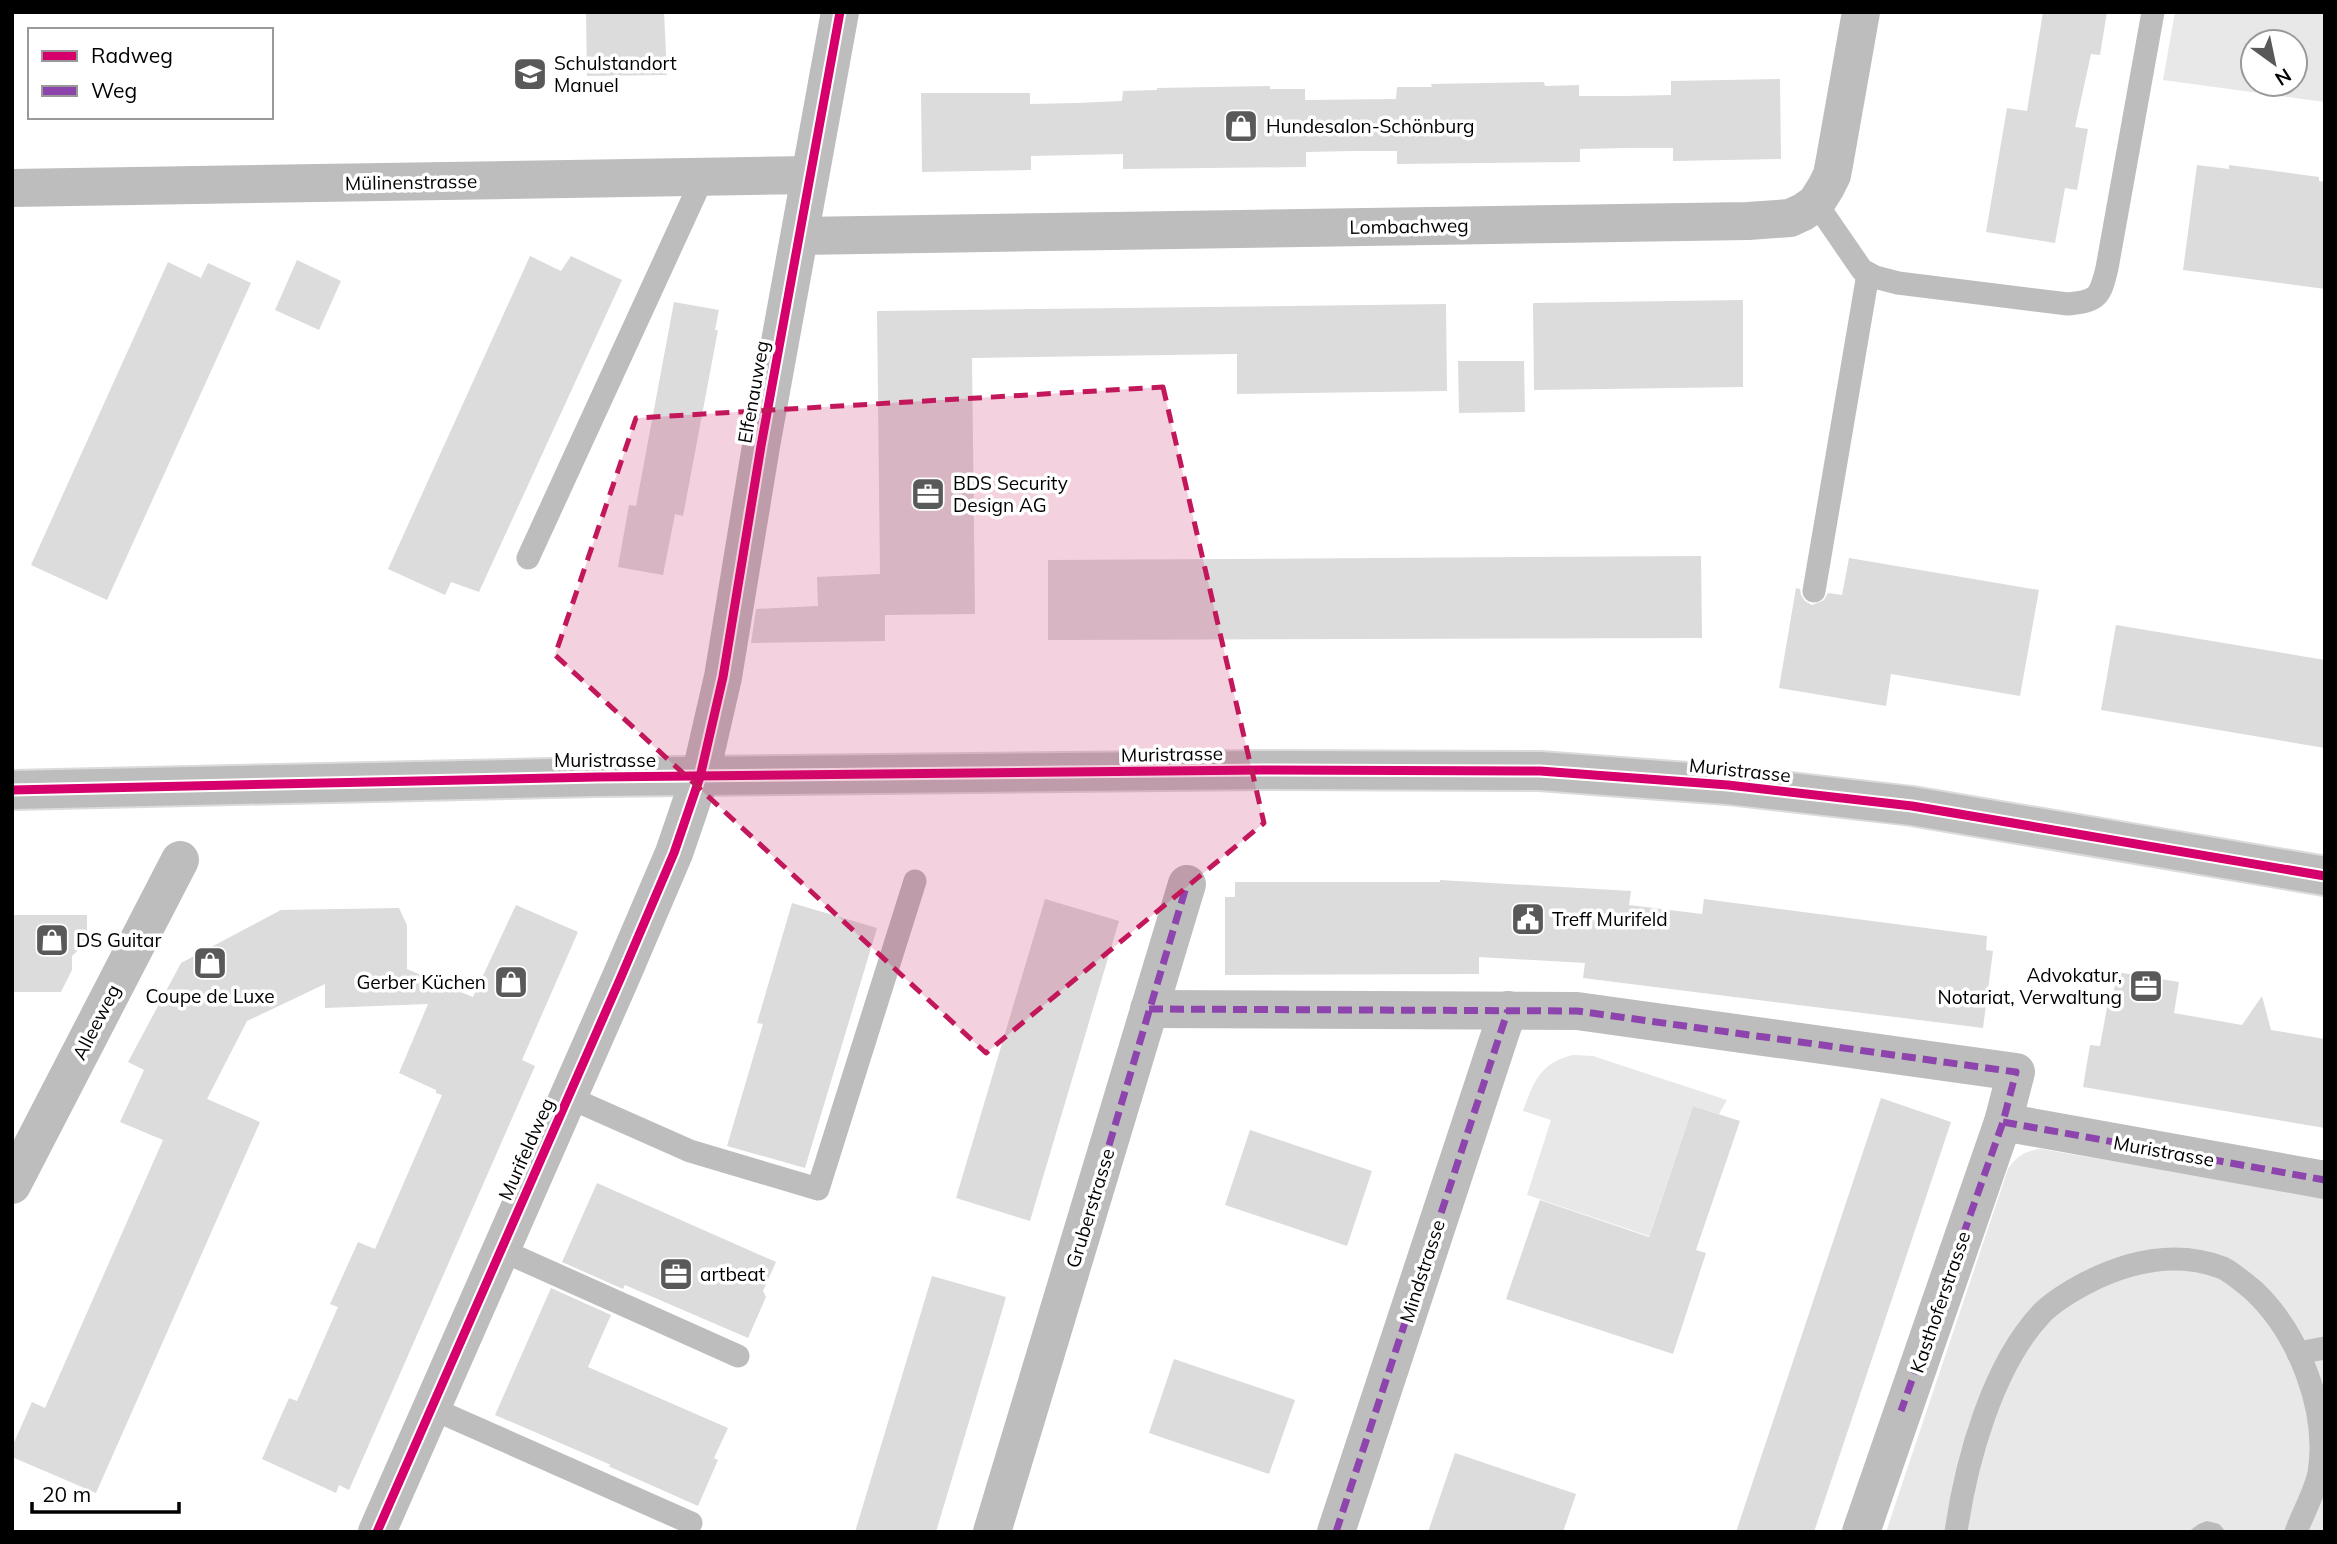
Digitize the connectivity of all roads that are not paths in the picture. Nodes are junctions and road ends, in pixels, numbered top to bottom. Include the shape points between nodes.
1 (840, 12) edge
2 (1861, 12) edge
3 (2153, 12) edge
4 (810, 175) junction
5 (703, 177) junction
6 (12, 188) edge
7 (1815, 203) junction
8 (800, 236) junction
9 (1868, 274) junction
10 (528, 558) dead end
11 (1814, 591) dead end
12 (700, 777) junction
13 (12, 790) edge
14 (180, 860) dead end
15 (2325, 876) edge
16 (915, 881) dead end
17 (1187, 884) dead end
18 (1149, 1009) junction
19 (1508, 1010) junction
20 (568, 1097) junction
21 (2003, 1122) junction
22 (2325, 1180) edge
23 (12, 1185) edge
24 (501, 1250) junction
25 (2325, 1348) edge
26 (2298, 1353) junction
27 (738, 1356) dead end
28 (431, 1408) junction
29 (691, 1523) dead end
30 (377, 1532) edge
31 (992, 1532) edge
32 (1336, 1532) edge
33 (1861, 1532) edge
34 (1956, 1532) edge
35 (2296, 1532) edge

1 - 4 street, Elfenauweg
2 - 7 street via 1832,175
3 - 9 lane via 2100,294 2090,302 2068,304 1898,283
4 - 5 street, Mülinenstrasse
4 - 8 street, Elfenauweg
5 - 6 street, Mülinenstrasse
5 - 10 lane
7 - 8 street, Lombachweg via 1790,218 1748,221
7 - 9 lane via 1856,264
8 - 12 street, Elfenauweg via 723,677
9 - 11 lane
12 - 13 street, Muristrasse
12 - 15 street, Muristrasse via 1540,771 1728,785 1912,806
12 - 20 street, Murifeldweg via 674,853
14 - 23 street, Alleeweg
16 - 20 lane via 818,1189 690,1152
17 - 18 street, Gruberstrasse
18 - 19 street
18 - 31 street, Gruberstrasse
19 - 21 street, Kasthoferstrasse via 1577,1011 2016,1072
19 - 32 street, Mindstrasse
20 - 24 street, Murifeldweg
21 - 22 street, Muristrasse
21 - 33 street, Kasthoferstrasse
24 - 27 lane
24 - 28 street, Murifeldweg
25 - 26 lane
26 - 34 lane via 2264,1301 2225,1269 2171,1258 2109,1271 2043,1313 2015,1350 1969,1459
26 - 35 lane via 2317,1406 2320,1457 2319,1475
28 - 29 lane
28 - 30 street, Murifeldweg

